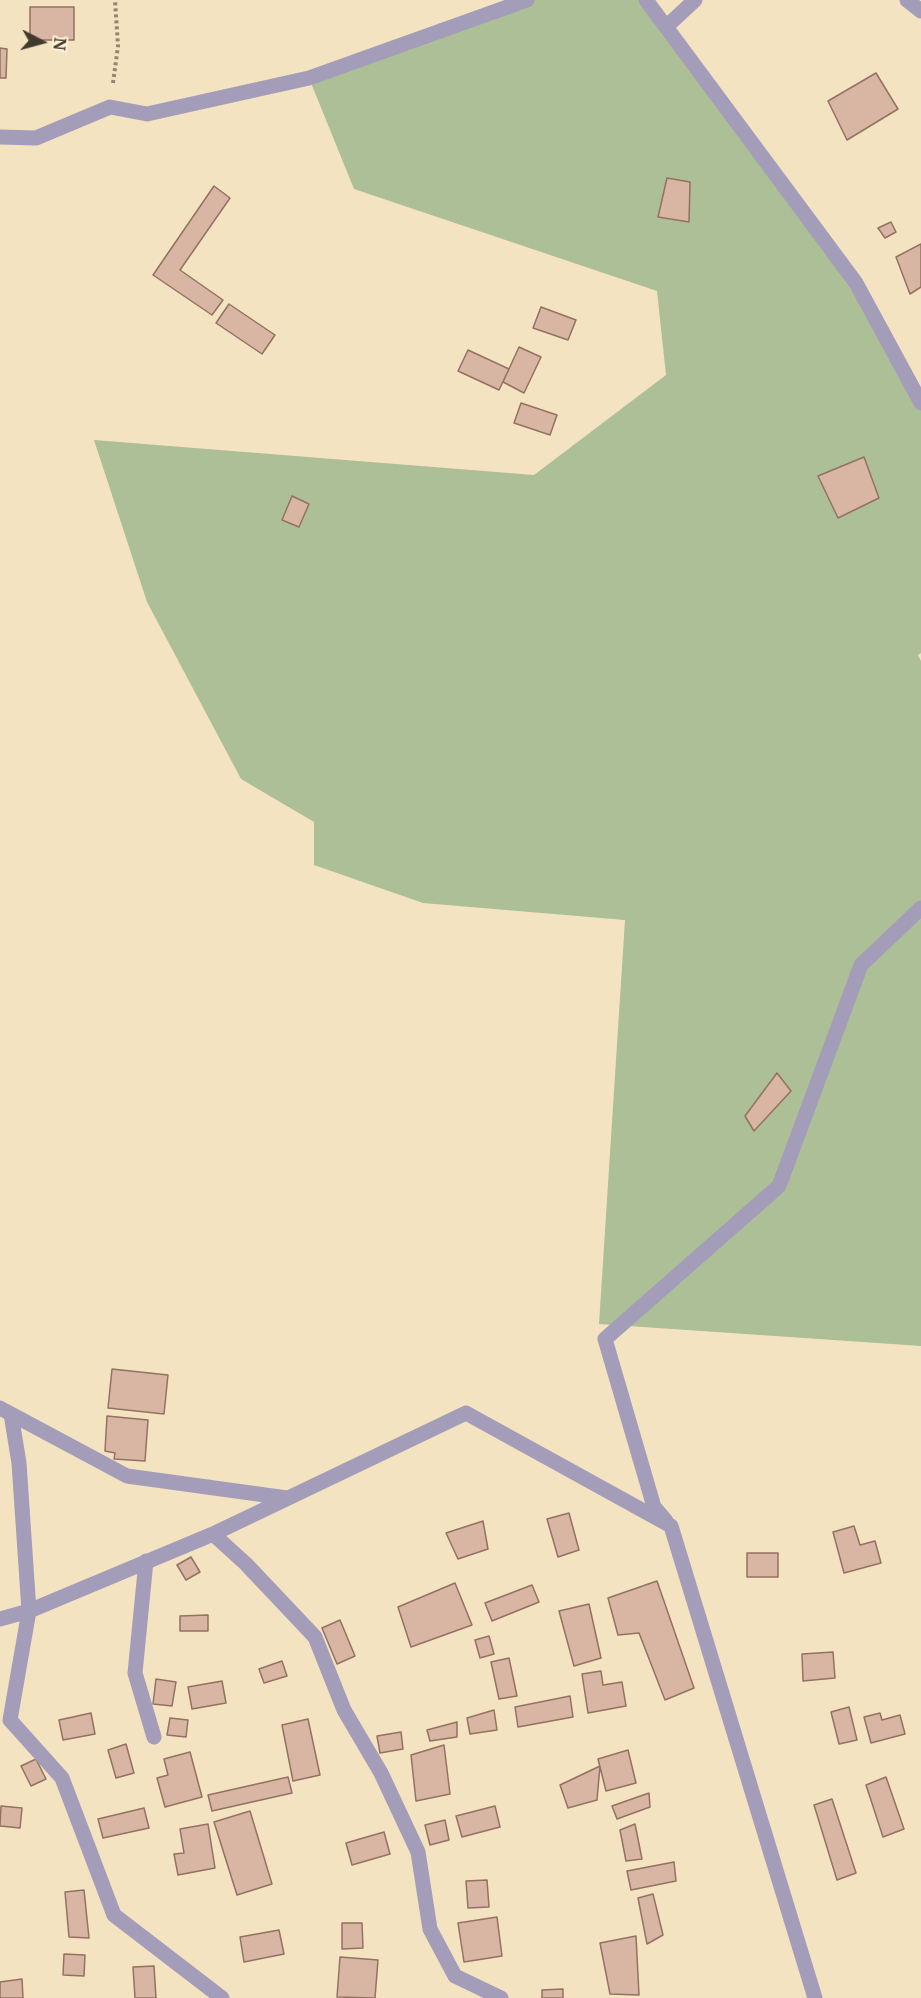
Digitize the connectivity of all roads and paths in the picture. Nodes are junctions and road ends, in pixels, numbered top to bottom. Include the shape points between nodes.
1 (116, 0) edge
2 (526, 0) edge
3 (646, 0) edge
4 (695, 0) edge
5 (907, 0) edge
6 (921, 11) edge
7 (666, 27) junction
8 (110, 107) junction
9 (0, 137) edge
10 (921, 404) edge
11 (921, 908) edge
12 (5, 1411) edge
13 (286, 1498) junction
14 (671, 1526) junction
15 (213, 1534) junction
16 (146, 1561) junction
17 (29, 1611) junction
18 (0, 1619) edge
19 (154, 1737) dead end
20 (222, 1998) edge
21 (501, 1998) edge
22 (815, 1998) edge

1 - 8 path via 118,46
2 - 8 street via 309,78 147,114
3 - 7 street
4 - 7 street
5 - 6 street
7 - 10 street via 856,283
8 - 9 street via 36,138
11 - 14 street via 861,965 779,1186 605,1339 654,1507
12 - 13 street via 127,1476
12 - 17 street via 19,1463
13 - 14 street via 466,1413
13 - 15 street
14 - 22 street
15 - 16 street
15 - 21 street via 315,1637 344,1710 381,1773 418,1852 430,1929 454,1976
16 - 17 street
16 - 19 street via 135,1673
17 - 18 street
17 - 20 street via 10,1720 62,1778 114,1915

